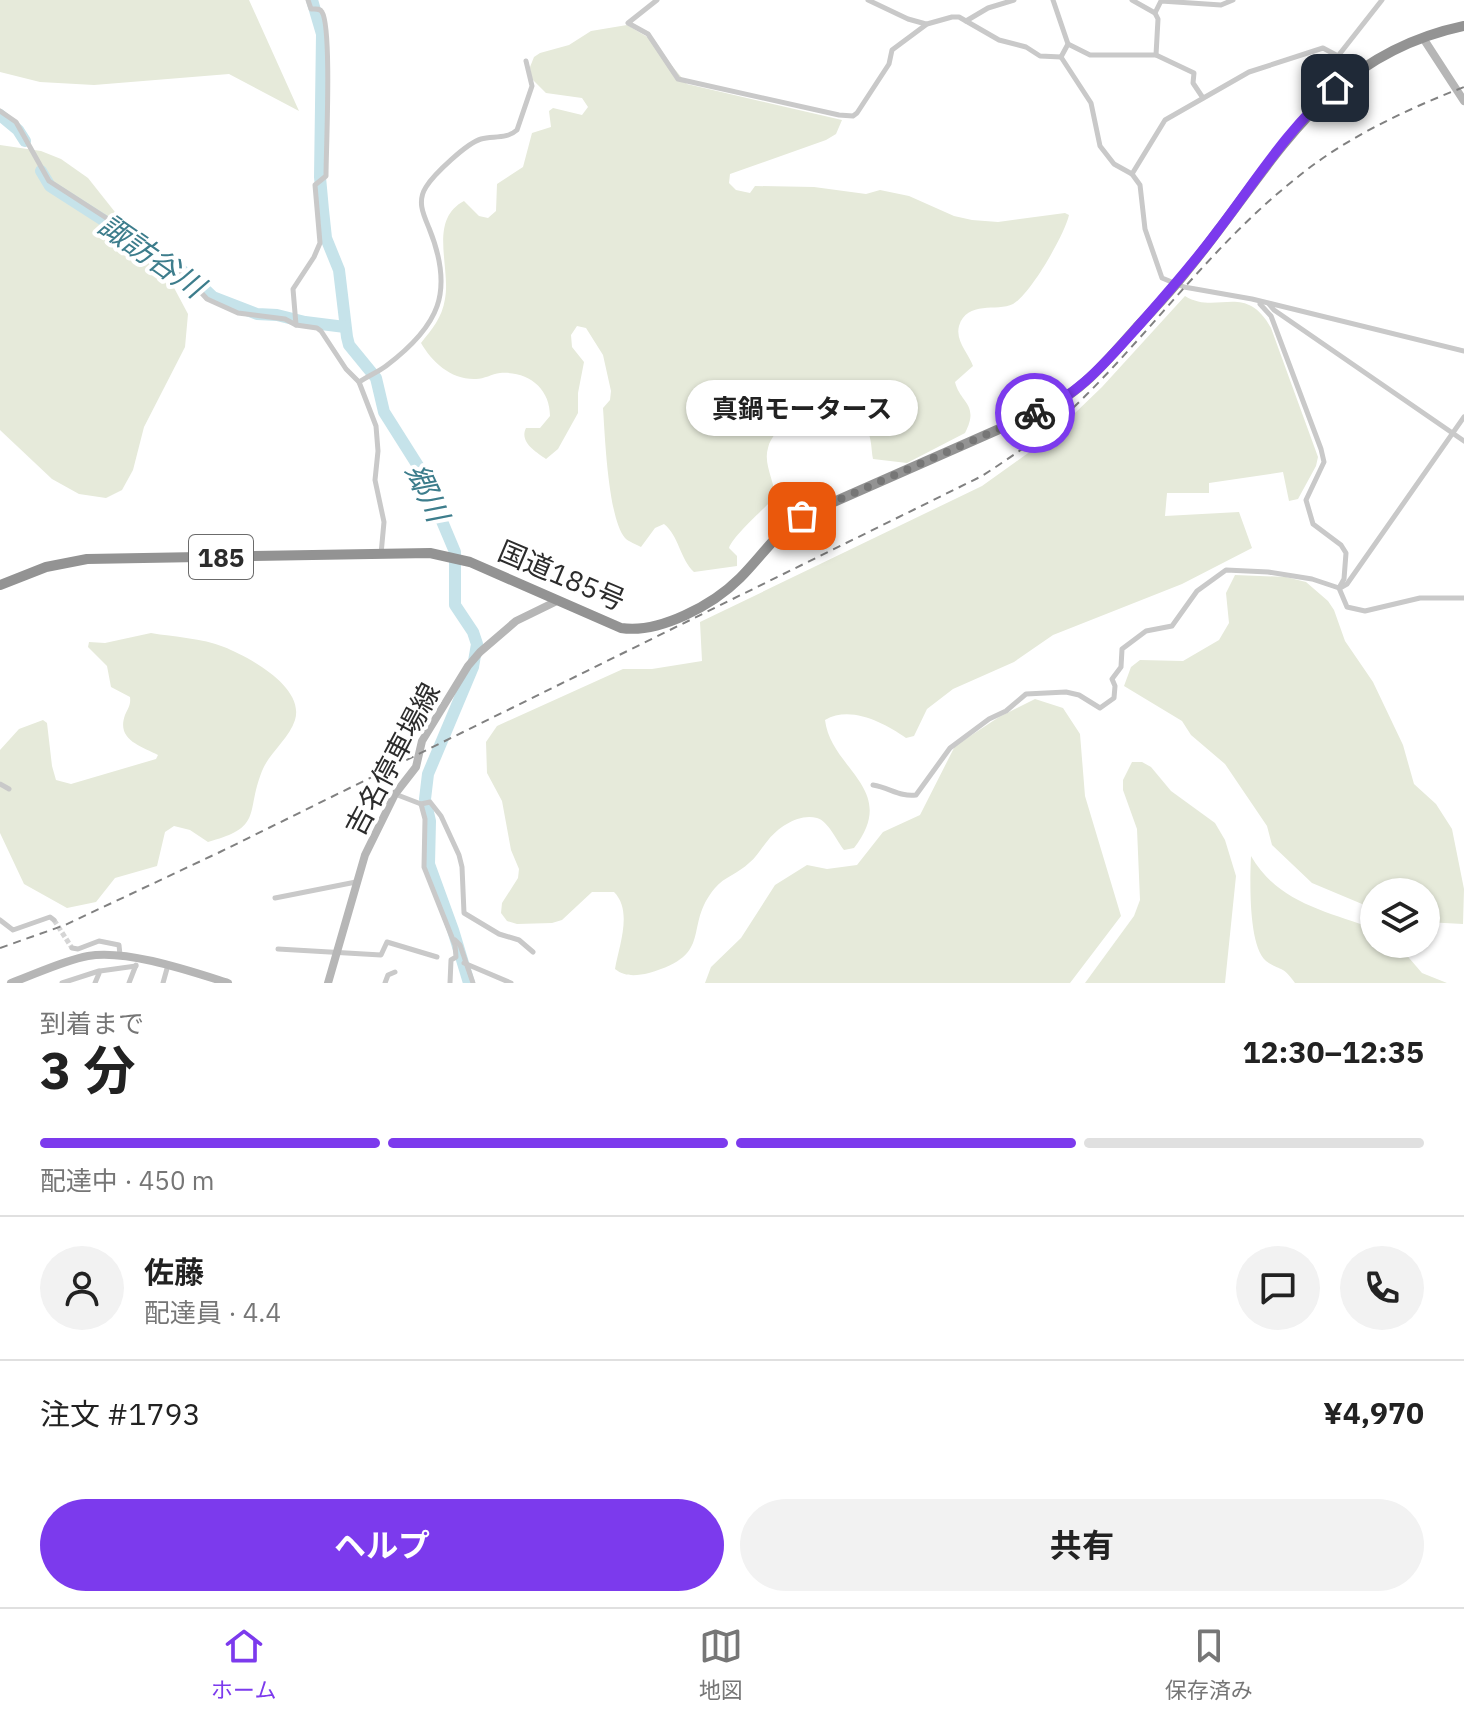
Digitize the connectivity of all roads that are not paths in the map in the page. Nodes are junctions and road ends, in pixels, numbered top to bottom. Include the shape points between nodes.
1 (308, 0) edge
2 (657, 0) edge
3 (868, 0) edge
4 (1014, 0) edge
5 (1053, 0) edge
6 (1132, 0) edge
7 (1233, 0) edge
8 (1382, 0) edge
9 (1155, 13) junction
10 (965, 21) junction
11 (927, 24) junction
12 (1464, 26) edge
13 (1423, 38) junction
14 (1068, 44) junction
15 (1156, 55) junction
16 (1338, 56) junction
17 (1061, 57) junction
18 (526, 61) dead end
19 (1335, 88) junction
20 (1203, 98) junction
21 (1464, 101) edge
22 (0, 111) edge
23 (1132, 174) junction
24 (1176, 284) junction
25 (1252, 299) junction
26 (1269, 304) junction
27 (295, 321) junction
28 (1464, 351) edge
29 (359, 382) junction
30 (1464, 417) edge
31 (1453, 433) junction
32 (1464, 441) edge
33 (381, 554) junction
34 (0, 585) edge
35 (1339, 588) junction
36 (1464, 598) edge
37 (557, 601) junction
38 (0, 784) edge
39 (873, 785) dead end
40 (9, 789) dead end
41 (395, 794) junction
42 (424, 803) junction
43 (356, 882) junction
44 (275, 898) dead end
45 (0, 920) edge
46 (54, 920) dead end
47 (455, 940) junction
48 (72, 948) dead end
49 (278, 949) dead end
50 (337, 951) junction
51 (533, 952) dead end
52 (121, 957) junction
53 (437, 957) dead end
54 (137, 963) junction
55 (464, 963) junction
56 (168, 965) junction
57 (100, 971) junction
58 (395, 972) dead end
59 (11, 983) edge
60 (62, 983) edge
61 (95, 983) edge
62 (129, 983) edge
63 (163, 983) edge
64 (228, 983) edge
65 (328, 983) edge
66 (385, 983) edge
67 (450, 983) edge
68 (473, 983) edge
69 (511, 983) edge

1 - 27 street via 311,9 322,12 327,52 326,176 315,185 321,239 293,289
2 - 11 street via 628,23 648,34 678,79 839,115 856,115 889,64 892,50
3 - 11 street
4 - 10 street
5 - 14 street
6 - 9 street
7 - 9 street via 1221,5 1161,1
8 - 16 street
9 - 15 street
10 - 11 street via 945,17
10 - 17 street via 1040,56
12 - 13 highway, 国道185号 / 185
13 - 19 highway, 国道185号 / 185
13 - 21 main road
14 - 15 street via 1090,55
14 - 17 street
15 - 20 street via 1194,73 1193,83
16 - 19 street via 1332,73
16 - 20 street via 1323,48 1249,72
17 - 23 street via 1091,103 1100,146 1114,164
18 - 29 street via 532,86 517,130 469,145 423,191 422,211 442,265 440,302 429,324
19 - 24 highway, 国道185号 / 185 via 1291,135
20 - 23 street via 1165,120
22 - 27 street via 16,122 49,181 78,198 122,240 187,277 207,299 238,313
23 - 24 street via 1142,193 1155,262 1162,278
24 - 25 street
24 - 37 highway, 国道185号 / 185 via 1097,372 1061,401 802,516 777,535 731,586 685,614 655,627 627,629
25 - 26 street
25 - 35 street via 1271,316 1321,449 1324,462 1306,500 1313,524 1346,553
26 - 28 street
26 - 31 street
27 - 29 street via 321,331
29 - 33 street via 376,426 375,480 384,522
30 - 31 street
31 - 32 street
31 - 35 street via 1347,584
33 - 34 highway, 国道185号 / 185 via 87,559 46,567
33 - 37 highway, 国道185号 / 185 via 460,558
35 - 36 street via 1347,607 1357,611 1420,598
35 - 39 street via 1312,579 1226,570 1197,591 1172,626 1146,631 1122,649 1121,667 1112,679 1114,698 1107,705 1100,708 1066,692 1026,694 950,748 916,795
37 - 41 main road, 吉名停車場線 via 516,621 477,654 422,741 416,767
38 - 40 street
41 - 42 street
41 - 43 main road, 吉名停車場線
42 - 47 street via 424,867
42 - 51 street via 430,802 441,816 459,855 463,911
43 - 44 street
43 - 50 main road, 吉名停車場線
45 - 46 street via 13,930
47 - 55 street
47 - 67 street
48 - 52 street via 99,941 119,945
49 - 50 street
50 - 53 street via 381,955 387,942
50 - 65 main road, 吉名停車場線
52 - 54 main road
52 - 59 main road via 88,956
54 - 56 main road
54 - 57 street
54 - 62 street
55 - 68 street
55 - 69 street
56 - 63 street
56 - 64 main road
57 - 60 street
57 - 61 street
58 - 66 street

